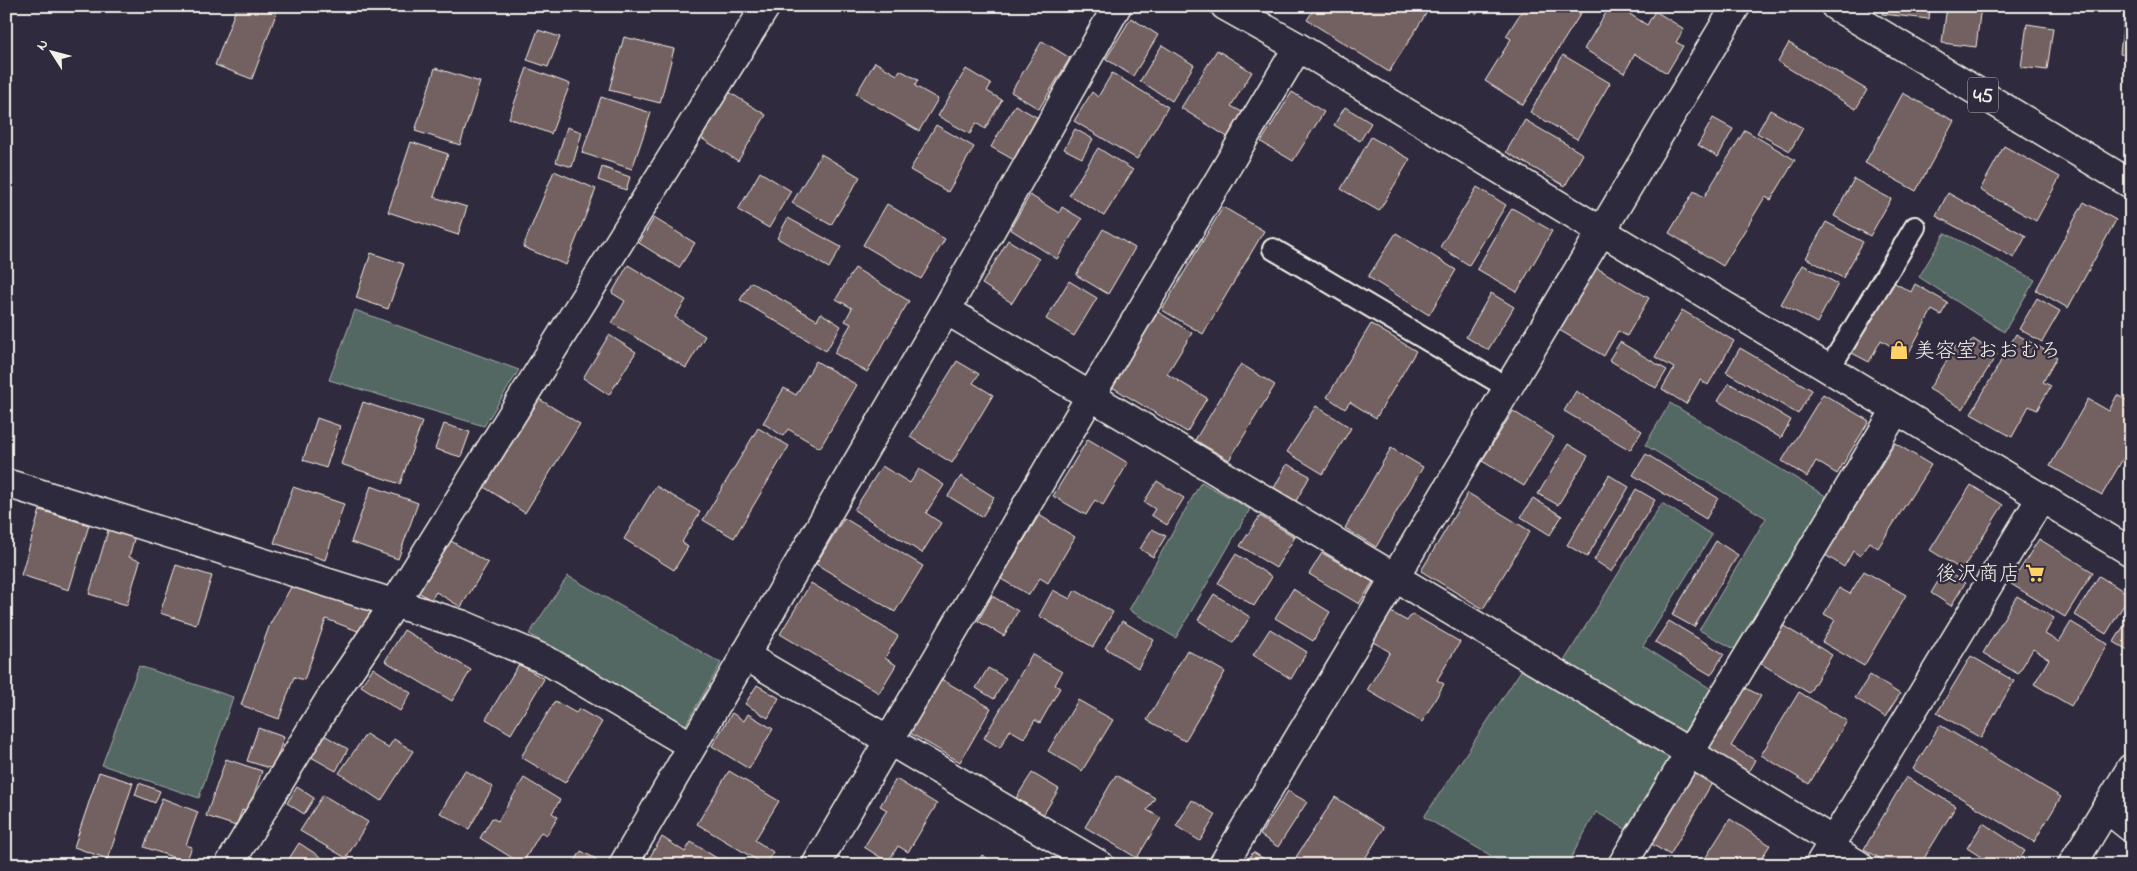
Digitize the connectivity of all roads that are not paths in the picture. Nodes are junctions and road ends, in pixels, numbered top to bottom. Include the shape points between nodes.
1 (766, 6) edge
2 (1117, 6) edge
3 (1225, 6) edge
4 (1736, 6) edge
5 (1835, 6) edge
6 (1298, 48) junction
7 (2131, 184) edge
8 (1915, 227) dead end
9 (1602, 231) junction
10 (1273, 249) dead end
11 (946, 310) junction
12 (1830, 369) junction
13 (1508, 388) junction
14 (1090, 397) junction
15 (1896, 410) junction
16 (6, 483) edge
17 (2041, 498) junction
18 (2131, 552) edge
19 (1395, 577) junction
20 (395, 603) junction
21 (744, 655) junction
22 (888, 741) junction
23 (692, 746) junction
24 (1690, 753) junction
25 (2131, 768) edge
26 (2106, 808) junction
27 (2131, 828) edge
28 (1827, 851) edge
29 (229, 865) edge
30 (622, 865) edge
31 (816, 865) edge
32 (1100, 865) edge
33 (1223, 865) edge
34 (1622, 865) edge
35 (1859, 865) edge
36 (2072, 865) edge

1 - 20 street
2 - 11 street
3 - 6 street
4 - 9 street
5 - 7 street, 45
6 - 9 street
6 - 14 street
8 - 12 lane
9 - 12 street
9 - 13 street
10 - 13 lane
11 - 14 street
11 - 21 street
12 - 15 street
13 - 19 street
14 - 19 street
14 - 22 street
15 - 17 street
15 - 24 street
16 - 20 street
17 - 18 street
17 - 28 street
19 - 24 street
19 - 33 street
20 - 23 street via 462,624 546,660
20 - 29 street via 328,702
21 - 22 street
21 - 23 street
22 - 31 street
22 - 32 street
23 - 30 street
24 - 28 street
24 - 34 street
25 - 26 street
26 - 27 street
26 - 36 street
28 - 35 street

